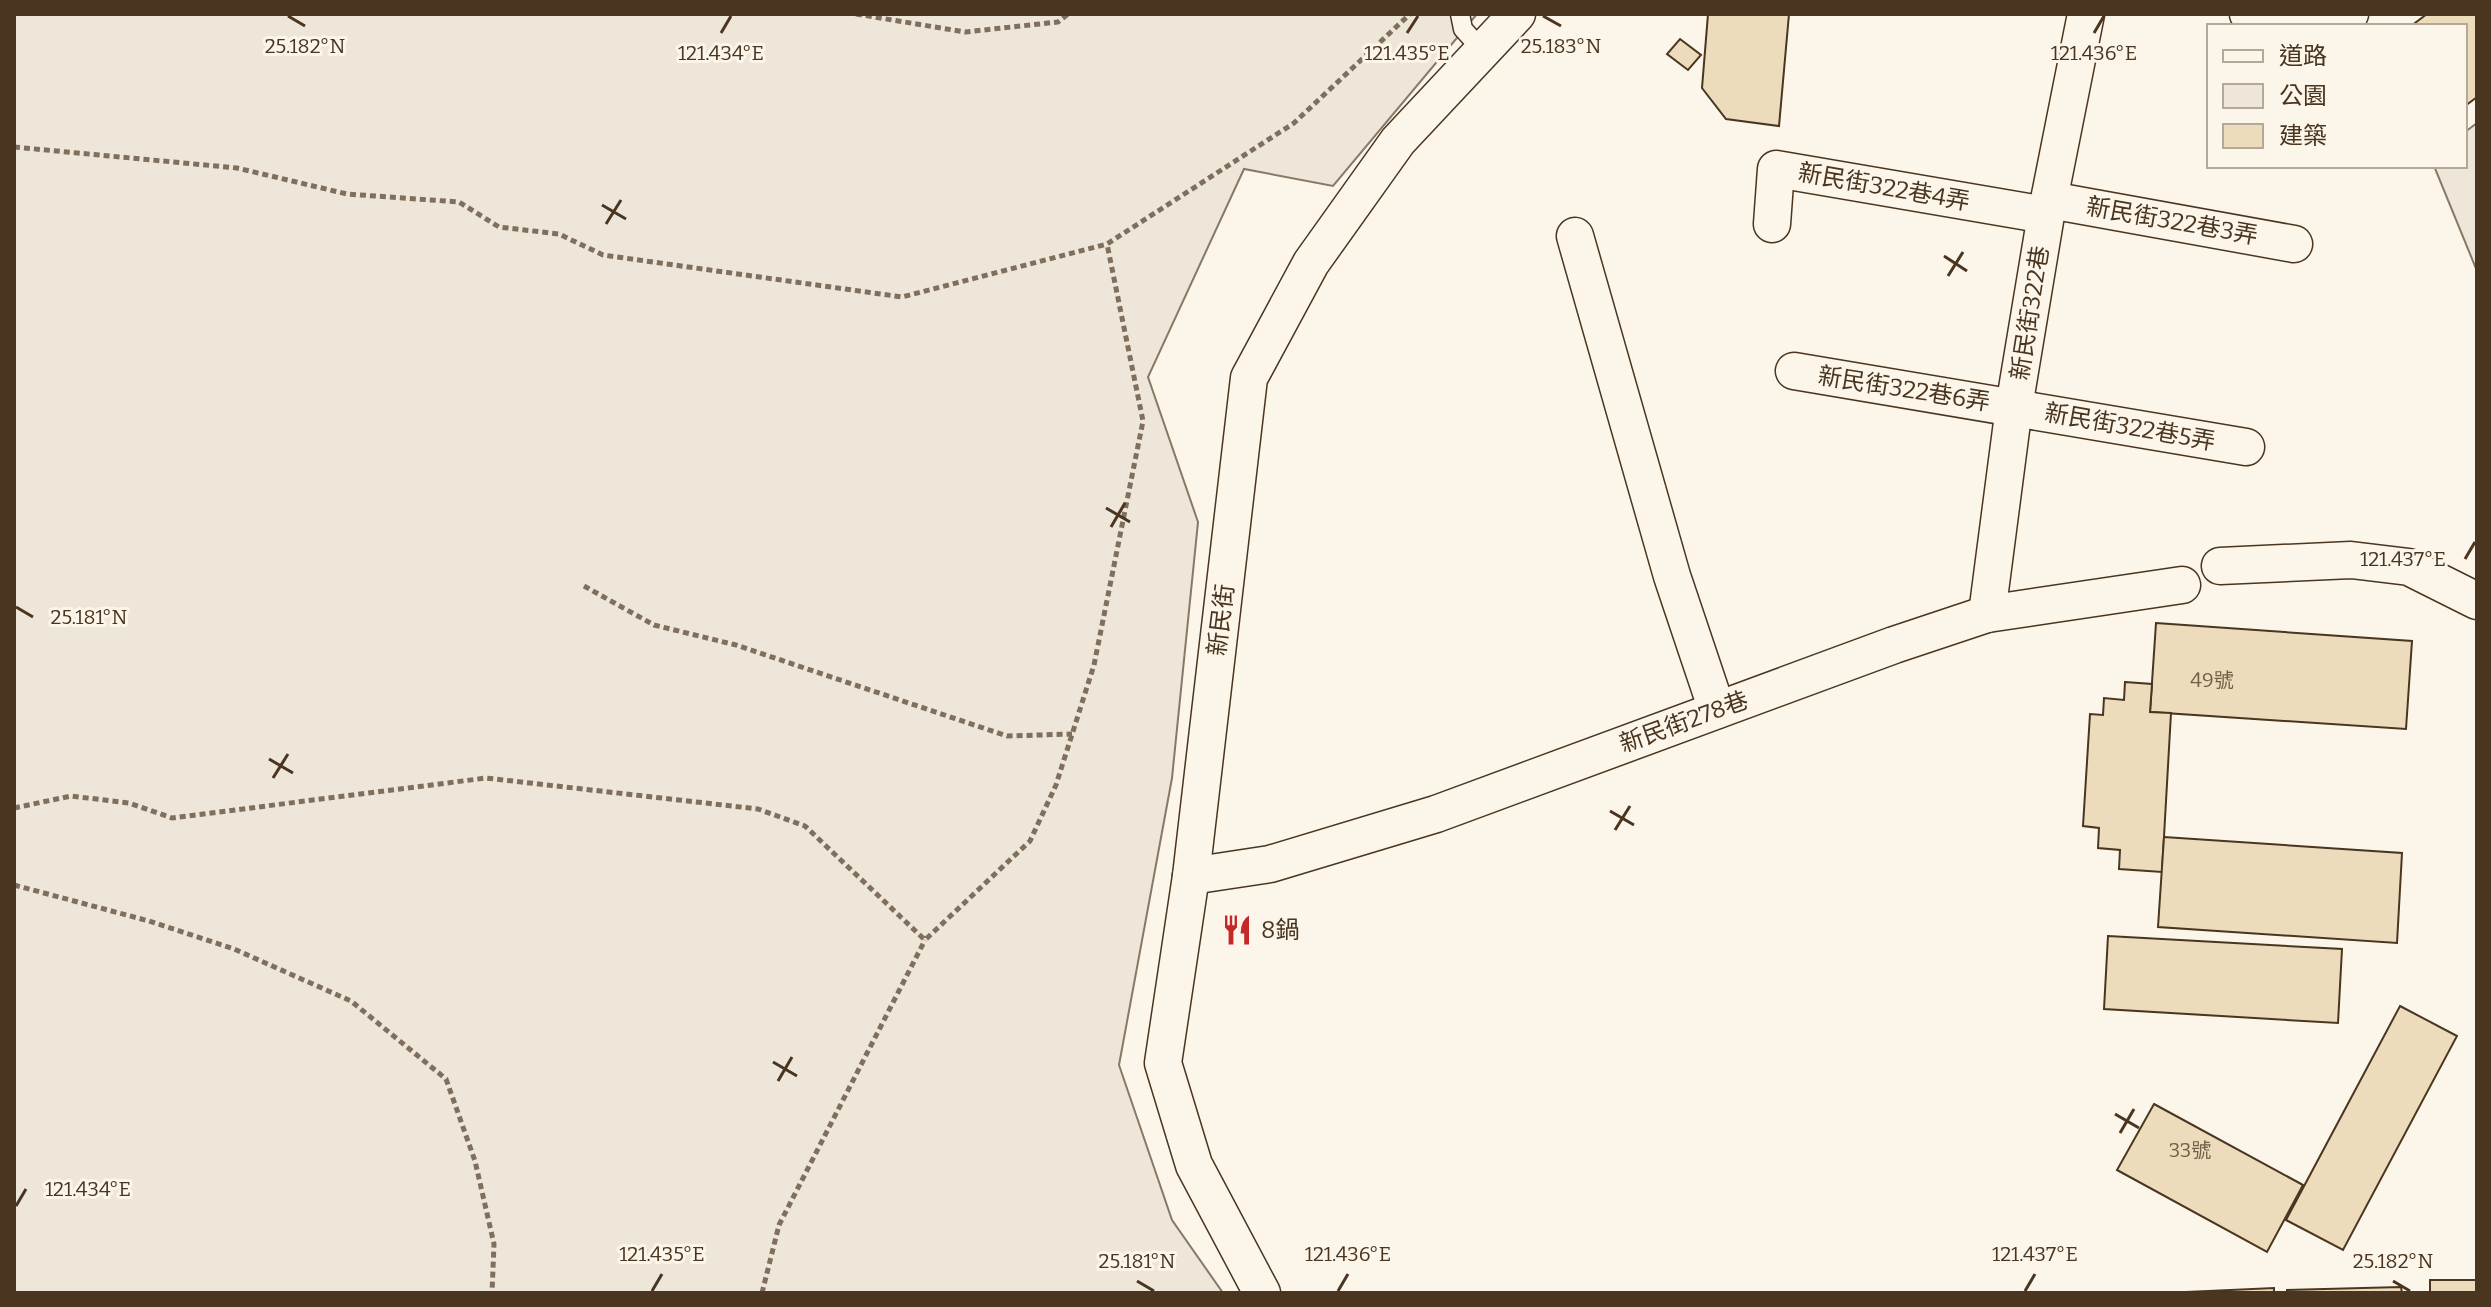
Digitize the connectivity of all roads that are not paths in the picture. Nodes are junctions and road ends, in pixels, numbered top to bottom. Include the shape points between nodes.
1 (1460, 14) edge
2 (1517, 14) edge
3 (2086, 14) edge
4 (2248, 14) edge
5 (2305, 24) edge
6 (1482, 50) junction
7 (2048, 207) junction
8 (1772, 224) dead end
9 (1575, 236) dead end
10 (2294, 244) dead end
11 (1794, 371) dead end
12 (2014, 407) junction
13 (2246, 447) dead end
14 (2220, 566) dead end
15 (2182, 585) dead end
16 (2477, 601) edge
17 (1987, 614) junction
18 (1717, 710) junction
19 (1191, 876) junction
20 (1262, 1293) edge

1 - 6 lane via 1463,29
2 - 6 street, 新民街
3 - 7 street, 新民街322巷
4 - 5 street
6 - 19 street, 新民街 via 1398,141 1320,251 1249,378
7 - 8 street, 新民街322巷4弄 via 1776,169
7 - 10 street, 新民街322巷3弄
7 - 12 street, 新民街322巷
9 - 18 street via 1672,576
11 - 12 street, 新民街322巷6弄
12 - 13 street, 新民街322巷5弄
12 - 17 street, 新民街322巷
14 - 16 street via 2351,560 2409,567
15 - 17 street, 新民街278巷
17 - 18 street, 新民街278巷
18 - 19 street, 新民街278巷 via 1436,814 1270,864
19 - 20 street, 新民街 via 1163,1063 1194,1165

